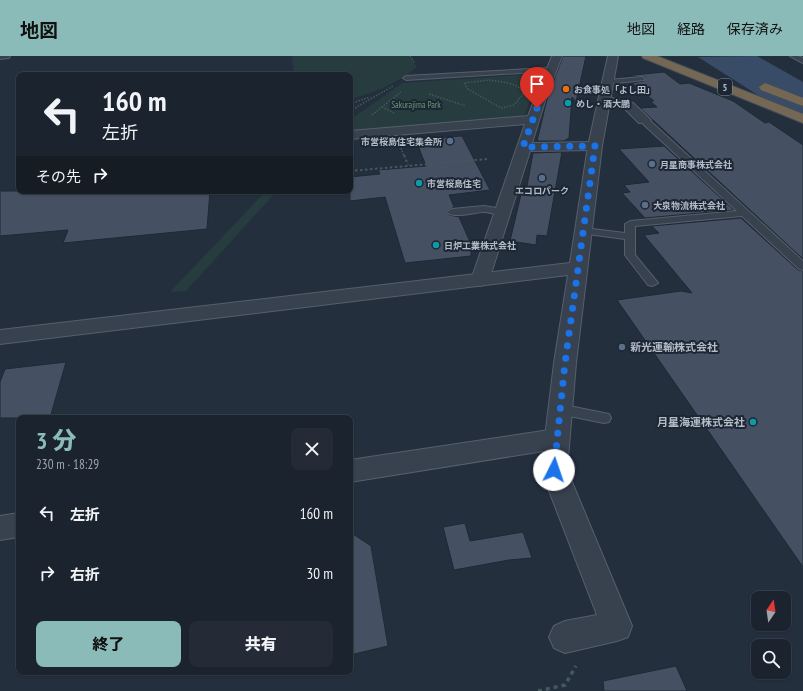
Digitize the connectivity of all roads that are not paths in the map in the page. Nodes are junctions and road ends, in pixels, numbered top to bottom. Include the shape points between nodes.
1 (0, 56) edge
2 (4, 56) edge
3 (557, 56) edge
4 (613, 56) edge
5 (646, 56) edge
6 (793, 56) edge
7 (803, 61) edge
8 (550, 70) junction
9 (406, 78) road end
10 (642, 79) dead end
11 (756, 84) dead end
12 (606, 91) junction
13 (803, 102) edge
14 (803, 119) edge
15 (533, 120) junction
16 (644, 120) joint
17 (353, 135) edge
18 (595, 146) junction
19 (523, 147) junction
20 (452, 212) dead end
21 (502, 212) junction
22 (745, 213) junction
23 (584, 231) junction
24 (630, 237) junction
25 (803, 267) edge
26 (578, 268) junction
27 (480, 280) junction
28 (652, 283) dead end
29 (0, 337) edge
30 (559, 409) junction
31 (604, 418) dead end
32 (556, 439) junction
33 (353, 471) edge
34 (16, 525) edge
35 (0, 528) edge
36 (566, 637) dead end

1 - 2 street
3 - 8 street
4 - 12 street
5 - 14 highway, 5
6 - 7 lane
8 - 9 lane
8 - 15 street
10 - 12 lane
11 - 13 highway
12 - 16 street via 629,106
12 - 18 street
15 - 17 street
15 - 19 street
16 - 22 lane
18 - 19 street
18 - 23 street
19 - 21 street
20 - 21 lane via 484,209
21 - 27 street
22 - 24 lane via 630,224
22 - 25 lane
23 - 24 lane
23 - 26 street
24 - 28 lane via 630,255
26 - 27 street
26 - 30 street
27 - 29 street
30 - 31 lane
30 - 32 street
32 - 33 street
32 - 36 street via 554,470 617,626
34 - 35 street

